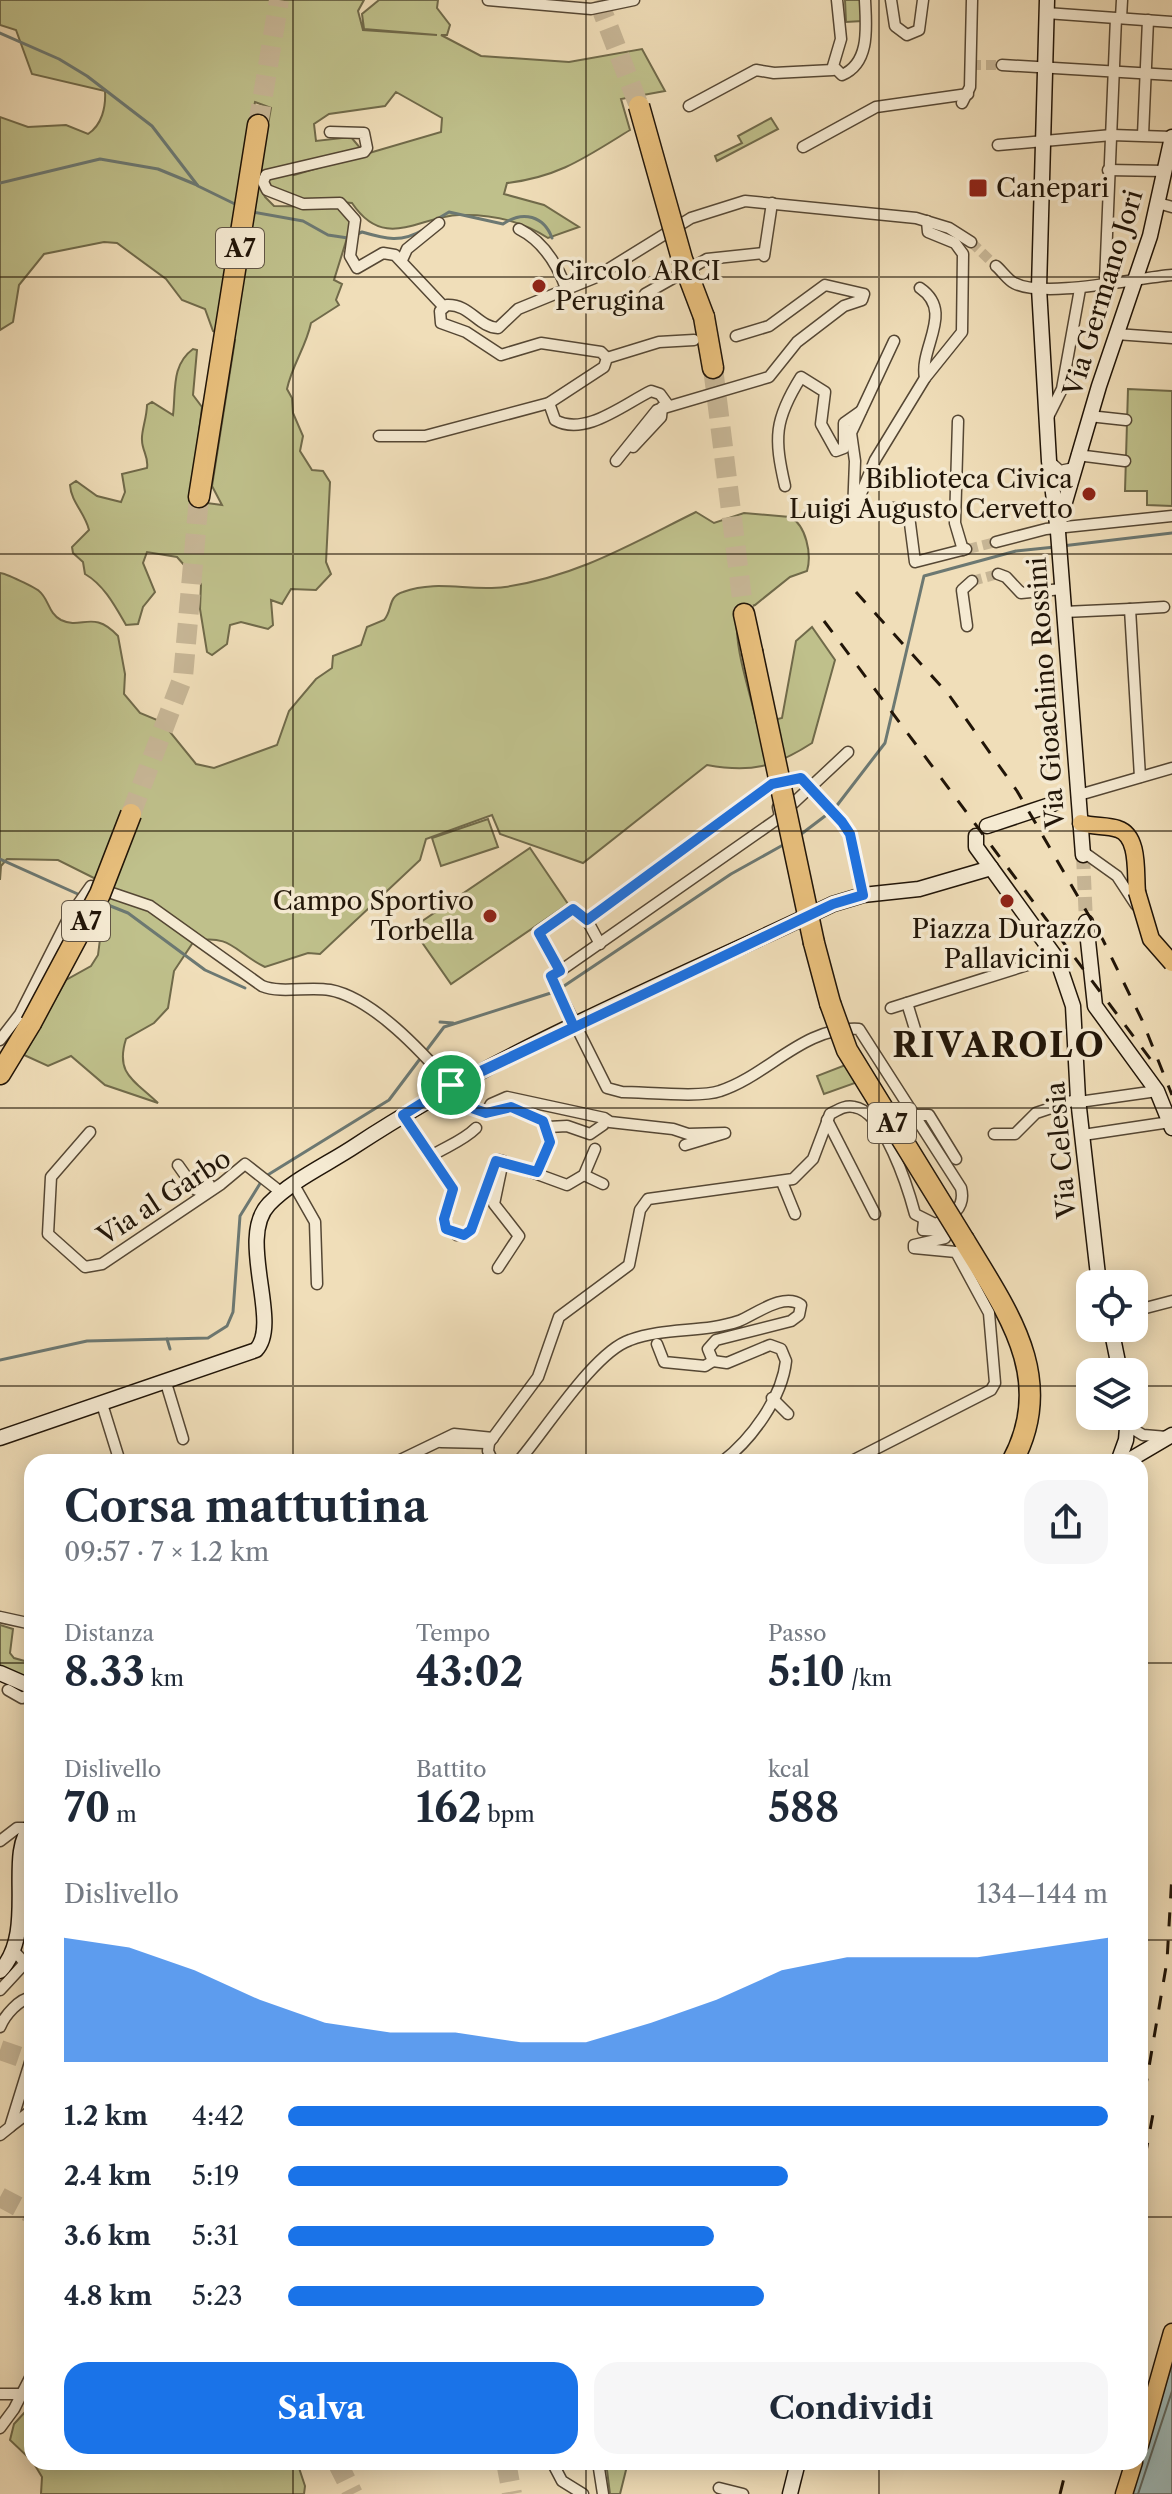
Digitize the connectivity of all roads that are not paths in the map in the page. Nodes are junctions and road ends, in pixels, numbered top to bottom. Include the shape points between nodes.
1 (488, 0) edge
2 (634, 0) edge
3 (837, 0) edge
4 (865, 0) edge
5 (891, 0) edge
6 (923, 0) edge
7 (972, 0) edge
8 (1122, 0) edge
9 (1046, 6) edge
10 (1118, 18) junction
11 (1148, 20) junction
12 (1172, 22) edge
13 (1002, 65) tunnel mouth
14 (1045, 68) junction
15 (833, 70) junction
16 (1115, 70) junction
17 (1146, 72) junction
18 (1172, 75) edge
19 (639, 106) tunnel mouth
20 (689, 106) dead end
21 (258, 125) tunnel mouth
22 (330, 132) dead end
23 (1112, 135) junction
24 (1143, 135) junction
25 (1172, 137) edge
26 (1043, 140) junction
27 (998, 145) dead end
28 (803, 147) dead end
29 (1108, 170) junction
30 (1165, 171) junction
31 (772, 203) junction
32 (1165, 205) edge
33 (927, 221) junction
34 (439, 223) dead end
35 (519, 229) dead end
36 (971, 242) tunnel mouth
37 (402, 260) junction
38 (996, 266) tunnel mouth
39 (1172, 275) edge
40 (1133, 279) junction
41 (1105, 282) junction
42 (566, 288) junction
43 (920, 288) dead end
44 (1039, 288) junction
45 (1080, 289) junction
46 (645, 294) dead end
47 (443, 306) junction
48 (1116, 334) junction
49 (736, 336) dead end
50 (1172, 338) edge
51 (694, 340) dead end
52 (894, 341) dead end
53 (607, 358) junction
54 (713, 368) tunnel mouth
55 (925, 378) junction
56 (549, 403) junction
57 (665, 406) junction
58 (861, 411) junction
59 (1089, 416) junction
60 (1048, 417) junction
61 (1126, 420) dead end
62 (958, 421) dead end
63 (379, 436) dead end
64 (633, 447) dead end
65 (616, 461) dead end
66 (1049, 461) junction
67 (1075, 461) junction
68 (1125, 461) dead end
69 (785, 486) dead end
70 (1058, 491) junction
71 (199, 497) tunnel mouth
72 (889, 508) dead end
73 (1172, 516) edge
74 (1058, 530) junction
75 (996, 542) tunnel mouth
76 (998, 574) tunnel mouth
77 (972, 581) dead end
78 (1062, 589) junction
79 (1164, 607) dead end
80 (1130, 609) junction
81 (1064, 612) junction
82 (744, 614) tunnel mouth
83 (967, 626) dead end
84 (848, 752) dead end
85 (1172, 768) edge
86 (1140, 777) junction
87 (772, 784) junction
88 (814, 788) junction
89 (1066, 799) junction
90 (131, 814) tunnel mouth
91 (780, 816) junction
92 (1080, 819) junction
93 (1082, 853) joint
94 (991, 868) junction
95 (863, 895) junction
96 (587, 920) junction
97 (1086, 922) tunnel mouth
98 (600, 944) junction
99 (1051, 949) junction
100 (1172, 963) edge
101 (1089, 970) junction
102 (560, 971) junction
103 (1172, 971) edge
104 (1063, 974) junction
105 (907, 1003) junction
106 (1094, 1003) junction
107 (891, 1008) dead end
108 (1074, 1009) junction
109 (574, 1027) junction
110 (0, 1040) edge
111 (922, 1052) dead end
112 (0, 1074) edge
113 (447, 1088) junction
114 (1157, 1091) junction
115 (1079, 1100) junction
116 (486, 1113) junction
117 (403, 1115) junction
118 (915, 1115) junction
119 (827, 1120) junction
120 (603, 1125) dead end
121 (1171, 1125) edge
122 (548, 1127) junction
123 (476, 1128) dead end
124 (90, 1132) dead end
125 (994, 1134) dead end
126 (1083, 1135) junction
127 (591, 1143) junction
128 (685, 1145) dead end
129 (431, 1156) junction
130 (956, 1159) dead end
131 (503, 1161) junction
132 (178, 1165) dead end
133 (537, 1172) junction
134 (584, 1175) junction
135 (782, 1182) junction
136 (221, 1184) junction
137 (603, 1184) dead end
138 (283, 1188) junction
139 (795, 1214) dead end
140 (875, 1214) dead end
141 (924, 1221) junction
142 (498, 1268) dead end
143 (1097, 1270) edge
144 (317, 1284) dead end
145 (1172, 1301) edge
146 (1148, 1307) edge
147 (657, 1344) dead end
148 (713, 1361) junction
149 (166, 1383) junction
150 (772, 1398) junction
151 (102, 1404) junction
152 (788, 1414) dead end
153 (1126, 1430) edge
154 (1138, 1430) edge
155 (0, 1438) edge
156 (1165, 1438) edge
157 (183, 1439) dead end
158 (491, 1440) junction
159 (118, 1454) edge
160 (412, 1454) edge
161 (489, 1454) edge
162 (524, 1454) edge
163 (731, 1454) edge
164 (874, 1454) edge
165 (1015, 1454) edge
166 (1120, 1454) edge
167 (1139, 1454) edge
168 (0, 1617) edge
169 (24, 1622) edge
170 (5, 1682) edge
171 (24, 1689) edge
172 (24, 1827) edge
173 (0, 1841) edge
174 (24, 1960) edge
175 (0, 1971) edge
176 (0, 1990) edge
177 (24, 1999) edge
178 (0, 2027) edge
179 (24, 2082) edge
180 (24, 2114) edge
181 (10, 2127) junction
182 (0, 2135) edge
183 (1172, 2332) edge
184 (24, 2390) edge
185 (0, 2394) edge
186 (22, 2394) junction
187 (1148, 2417) edge
188 (0, 2428) edge
189 (556, 2470) edge
190 (599, 2470) edge
191 (796, 2470) edge
192 (1132, 2470) edge
193 (719, 2488) dead end
194 (583, 2494) edge
195 (603, 2494) edge
196 (743, 2494) edge
197 (790, 2494) edge
198 (1124, 2494) edge

1 - 2 street via 591,9
3 - 15 street via 841,39
4 - 15 street via 867,32 859,59 845,74
5 - 6 street via 896,29 910,35 921,27
7 - 28 street via 965,99 876,107
8 - 10 street
9 - 10 street
9 - 14 main road
10 - 11 street
10 - 16 street
11 - 12 street
11 - 17 street
13 - 14 street
14 - 16 street
14 - 26 main road
15 - 20 street via 756,70
16 - 17 street
16 - 23 street
17 - 18 street
17 - 24 street
19 - 54 highway, bridge via 704,317
21 - 71 highway, A7
22 - 37 street via 358,131 367,139 367,148 266,175 267,190 291,201 340,203 348,209 355,220 350,256 357,268 383,253
23 - 24 street
23 - 26 street
23 - 29 street
24 - 25 street
25 - 30 main road, Via Germano Jori
26 - 27 street
26 - 44 main road
29 - 30 street
29 - 41 street
30 - 32 main road, Via Germano Jori
31 - 33 street
31 - 42 street via 742,201 691,218 594,278
31 - 46 street via 764,254 707,259
32 - 40 main road, Via Germano Jori
33 - 36 street
33 - 55 street via 928,232 958,246 965,266 961,337
34 - 37 street via 407,249
35 - 42 street via 557,265
37 - 47 street
38 - 44 street via 1013,283
39 - 40 street
40 - 41 street
40 - 48 main road, Via Germano Jori
41 - 45 street
42 - 47 street via 518,309 496,329 461,305
43 - 55 street via 932,296 935,308
44 - 45 street
44 - 60 main road
45 - 60 street via 1062,389
47 - 53 street via 441,323 466,332 498,354 509,356 546,343 601,352
48 - 50 street
48 - 59 main road, Via Germano Jori
49 - 57 street via 769,326 825,285 864,294 797,342 769,377
51 - 53 street via 659,342
52 - 58 street
53 - 56 street via 604,367
55 - 58 street via 875,460 854,514 851,433
56 - 57 street via 555,420 575,425 651,391 660,394
56 - 63 street via 425,436
57 - 64 street
57 - 65 street via 640,427
58 - 69 street via 844,423 844,448 836,451 821,424 825,392 801,377 776,440
59 - 61 street, Via Germano Jori
59 - 67 main road, Via Germano Jori
60 - 66 main road
62 - 72 street via 955,523 966,549 915,562 908,508
66 - 67 street via 1060,471
66 - 70 main road
67 - 68 street
67 - 70 main road, Via Germano Jori
70 - 74 main road, Via Germano Jori
73 - 74 street
74 - 75 street
74 - 78 main road, Via Gioachino Rossini
76 - 78 street via 1021,593
77 - 83 street via 962,590
78 - 81 main road, Via Gioachino Rossini
79 - 80 street
80 - 81 street
80 - 86 street
81 - 89 main road, Via Gioachino Rossini via 1077,777 1074,792
82 - 165 highway, A7, bridge via 814,943 847,1050 1011,1316 1028,1368 1028,1412
84 - 88 street
85 - 86 street
86 - 89 street
87 - 88 street via 793,777
87 - 91 street
87 - 96 street
88 - 91 street
88 - 95 street via 850,834
89 - 92 main road
89 - 94 main road via 982,831 976,847
90 - 112 highway, A7, bridge via 100,894
91 - 98 street
92 - 93 main road, Via Gioachino Rossini
92 - 100 main road, bridge via 1119,829 1133,844 1137,892 1151,939
93 - 103 street via 1117,876
94 - 95 main road via 919,889
94 - 99 main road
95 - 109 main road via 833,904
96 - 98 street
96 - 102 street via 573,909 540,931
97 - 101 main road
98 - 102 street
99 - 104 main road
99 - 105 street via 1043,960
101 - 104 main road via 1074,977
101 - 106 main road
102 - 109 street via 551,976
104 - 108 main road
105 - 107 street
105 - 111 street
106 - 108 main road via 1081,999
106 - 114 main road
108 - 115 main road, Via Celesia
109 - 113 main road
109 - 118 street via 603,1084 622,1092 718,1092 798,1044 859,1029
110 - 113 street via 91,886 150,906 262,986 335,991 383,1017 431,1062
113 - 116 street via 457,1108
113 - 117 main road
114 - 115 street
114 - 121 main road
115 - 125 street via 1036,1113 1015,1134
115 - 126 main road, Via Celesia
116 - 122 street via 511,1107
116 - 128 street via 491,1104 507,1097 610,1122 688,1134 725,1133
117 - 129 street
117 - 138 main road
118 - 130 street via 929,1115 938,1124
118 - 141 street via 963,1196 951,1218 935,1224
119 - 135 street via 808,1167
119 - 140 street
119 - 141 street via 843,1107 871,1116 897,1161 915,1214
120 - 127 street
121 - 126 street
122 - 127 street via 567,1126
122 - 133 street via 549,1147
123 - 129 street
124 - 136 street, Via al Garbo via 51,1177 48,1234 85,1267 102,1264
126 - 143 main road, Via Celesia
127 - 134 street
129 - 131 street via 454,1192 444,1224 457,1235 471,1230 496,1161
131 - 133 street
131 - 142 street via 494,1204 519,1236
132 - 136 street via 197,1191 212,1182
133 - 134 street via 571,1186
134 - 137 street
135 - 139 street
135 - 158 street via 648,1199 641,1207 629,1265 559,1317 538,1377
136 - 138 street, Via al Garbo via 245,1164
138 - 144 street via 315,1222
138 - 149 main road via 258,1225 264,1333 260,1346 246,1356
141 - 164 street via 923,1230 947,1234 914,1248 956,1252 989,1313 995,1383 991,1390
145 - 146 street
147 - 148 street via 664,1362 705,1366
148 - 150 street via 723,1364 776,1345 786,1361
148 - 162 street via 708,1349 716,1340 791,1321 801,1305 784,1302 727,1325 621,1343 600,1360
149 - 151 main road
149 - 157 street
150 - 152 street
150 - 163 street via 747,1439
151 - 155 main road
151 - 159 street
153 - 166 main road
154 - 156 street
156 - 167 main road
158 - 160 street via 435,1443
158 - 161 street
168 - 169 street
170 - 171 main road
172 - 173 street
174 - 175 main road
174 - 176 street
177 - 178 street
179 - 181 street
180 - 181 street
181 - 182 street
183 - 187 main road
184 - 186 street
185 - 186 street
186 - 188 street
189 - 194 street via 562,2481
190 - 195 street
191 - 197 main road
192 - 198 main road
193 - 196 street

